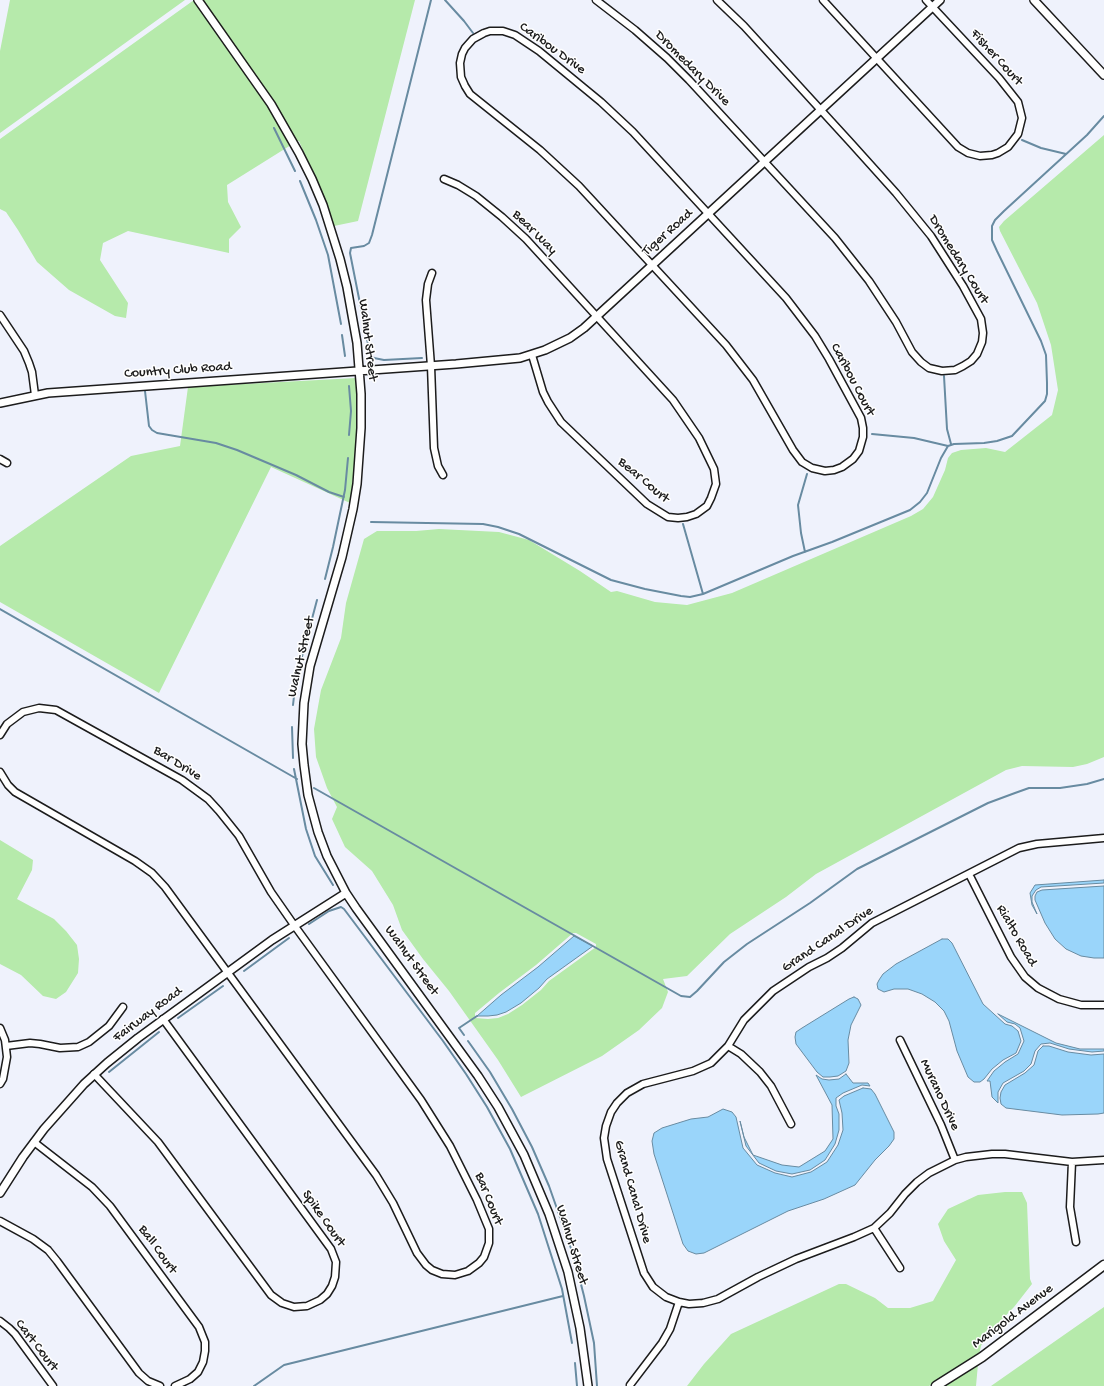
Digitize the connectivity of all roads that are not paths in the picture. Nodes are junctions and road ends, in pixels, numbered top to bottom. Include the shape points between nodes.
1 (198, 0) edge
2 (596, 0) edge
3 (717, 0) edge
4 (823, 0) edge
5 (926, 0) edge
6 (940, 0) edge
7 (1034, 0) edge
8 (932, 7) junction
9 (877, 58) junction
10 (1104, 74) edge
11 (821, 110) junction
12 (765, 161) junction
13 (444, 179) dead end
14 (708, 214) junction
15 (653, 265) junction
16 (432, 273) dead end
17 (0, 315) edge
18 (597, 316) junction
19 (532, 355) junction
20 (432, 366) junction
21 (359, 371) junction
22 (35, 395) junction
23 (0, 403) edge
24 (0, 458) edge
25 (7, 463) dead end
26 (444, 475) dead end
27 (0, 735) edge
28 (0, 772) edge
29 (1104, 838) edge
30 (968, 874) junction
31 (346, 893) junction
32 (294, 925) junction
33 (227, 972) junction
34 (1104, 1005) edge
35 (123, 1007) dead end
36 (163, 1020) junction
37 (0, 1028) edge
38 (900, 1040) dead end
39 (6, 1046) junction
40 (728, 1046) junction
41 (94, 1074) junction
42 (0, 1084) edge
43 (790, 1124) dead end
44 (34, 1142) junction
45 (955, 1160) junction
46 (1104, 1160) edge
47 (1072, 1162) junction
48 (0, 1193) edge
49 (0, 1221) edge
50 (874, 1228) junction
51 (1076, 1242) dead end
52 (1104, 1265) edge
53 (900, 1268) dead end
54 (679, 1302) junction
55 (0, 1321) edge
56 (630, 1385) dead end
57 (53, 1386) edge
58 (160, 1386) edge
59 (175, 1386) edge
60 (588, 1386) edge
61 (936, 1386) edge

1 - 21 street, Walnut Street via 271,104 312,179 332,232 347,287
2 - 12 street, Dromedary Drive via 667,58
3 - 11 street
4 - 9 street, Fisher Court
5 - 8 street, Fisher Court
6 - 8 street, Tiger Road
7 - 10 street
8 - 9 street, Tiger Road
8 - 9 street, Fisher Court via 999,78 1018,102 1021,123 1018,134 1008,147 986,156 974,155 958,147
9 - 11 street, Tiger Road
11 - 12 street, Tiger Road
11 - 12 street, Dromedary Court via 911,210 963,286 981,319 983,333 981,346 971,361 955,370 942,371 929,368 921,362 912,352 883,301 855,262
12 - 14 street, Tiger Road
13 - 18 street, Bear Way via 476,196 502,217
14 - 15 street, Tiger Road
14 - 15 street, Caribou Court via 786,298 829,359 862,423 862,442 853,459 842,467 825,471 802,462 792,450 766,401 739,361
14 - 15 street, Caribou Drive via 634,132 538,51 515,34 503,31 490,31 473,39 465,48 460,63 461,77 470,94 560,167
15 - 18 street, Tiger Road
16 - 20 street via 426,300
17 - 22 street via 24,351 32,372
18 - 19 street, Tiger Road via 570,338
18 - 19 street, Bear Court via 673,400 699,438 713,465 716,476 714,492 707,506 696,514 678,518 668,517 659,512 647,504 569,430 543,392
19 - 20 street, Tiger Road
20 - 21 street, Tiger Road
20 - 26 street via 434,448 438,466
21 - 22 street, Country Club Road
21 - 31 street, Walnut Street via 360,434 353,509 341,563 310,666 303,722 304,765 311,808 327,856
22 - 23 street, Country Club Road
24 - 25 street
27 - 32 street, Bar Drive via 7,724 23,712 39,708 56,710 182,780 208,799 230,823
28 - 33 street via 15,792 152,873
29 - 30 street, Grand Canal Drive via 1025,846
30 - 34 street, Rialto Road via 1011,957 1026,977 1038,988 1059,999 1082,1005
30 - 40 street, Grand Canal Drive via 872,923 842,948 773,991 744,1020
31 - 32 street, Fairway Road
31 - 60 street, Walnut Street via 478,1076 524,1155 549,1214 568,1272 580,1328
32 - 33 street, Fairway Road
32 - 33 street, Bar Court via 421,1100 468,1180 486,1220 490,1236 484,1257 472,1269 455,1275 442,1274 432,1270 421,1259 376,1174
33 - 36 street, Fairway Road
35 - 39 street via 110,1026 78,1047 66,1049 30,1043
36 - 41 street, Fairway Road
36 - 41 street, Spike Court via 331,1249 336,1262 335,1277 332,1286 320,1300 307,1306 294,1307 271,1296 158,1142
37 - 39 street
38 - 45 street, Murano Drive
39 - 42 street via 6,1064
40 - 43 street via 746,1059 771,1086
40 - 54 street, Grand Canal Drive via 716,1059 699,1070 632,1089 613,1107 604,1131 605,1152 644,1273 659,1292
41 - 44 street, Fairway Road
44 - 48 street, Fairway Road
44 - 59 street, Ball Court via 92,1187 110,1206 199,1328 205,1342 203,1362 198,1372 190,1379
45 - 47 street, Grand Canal Drive via 1005,1154
45 - 50 street, Grand Canal Drive via 917,1182
46 - 47 street, Grand Canal Drive
47 - 51 street via 1070,1208
49 - 58 street via 48,1250 139,1373 148,1382
50 - 53 street
50 - 54 street, Grand Canal Drive via 796,1259 718,1299 696,1304
52 - 61 main road, Marigold Avenue via 982,1357
54 - 56 street via 662,1343
55 - 57 street, Cart Court via 15,1334

